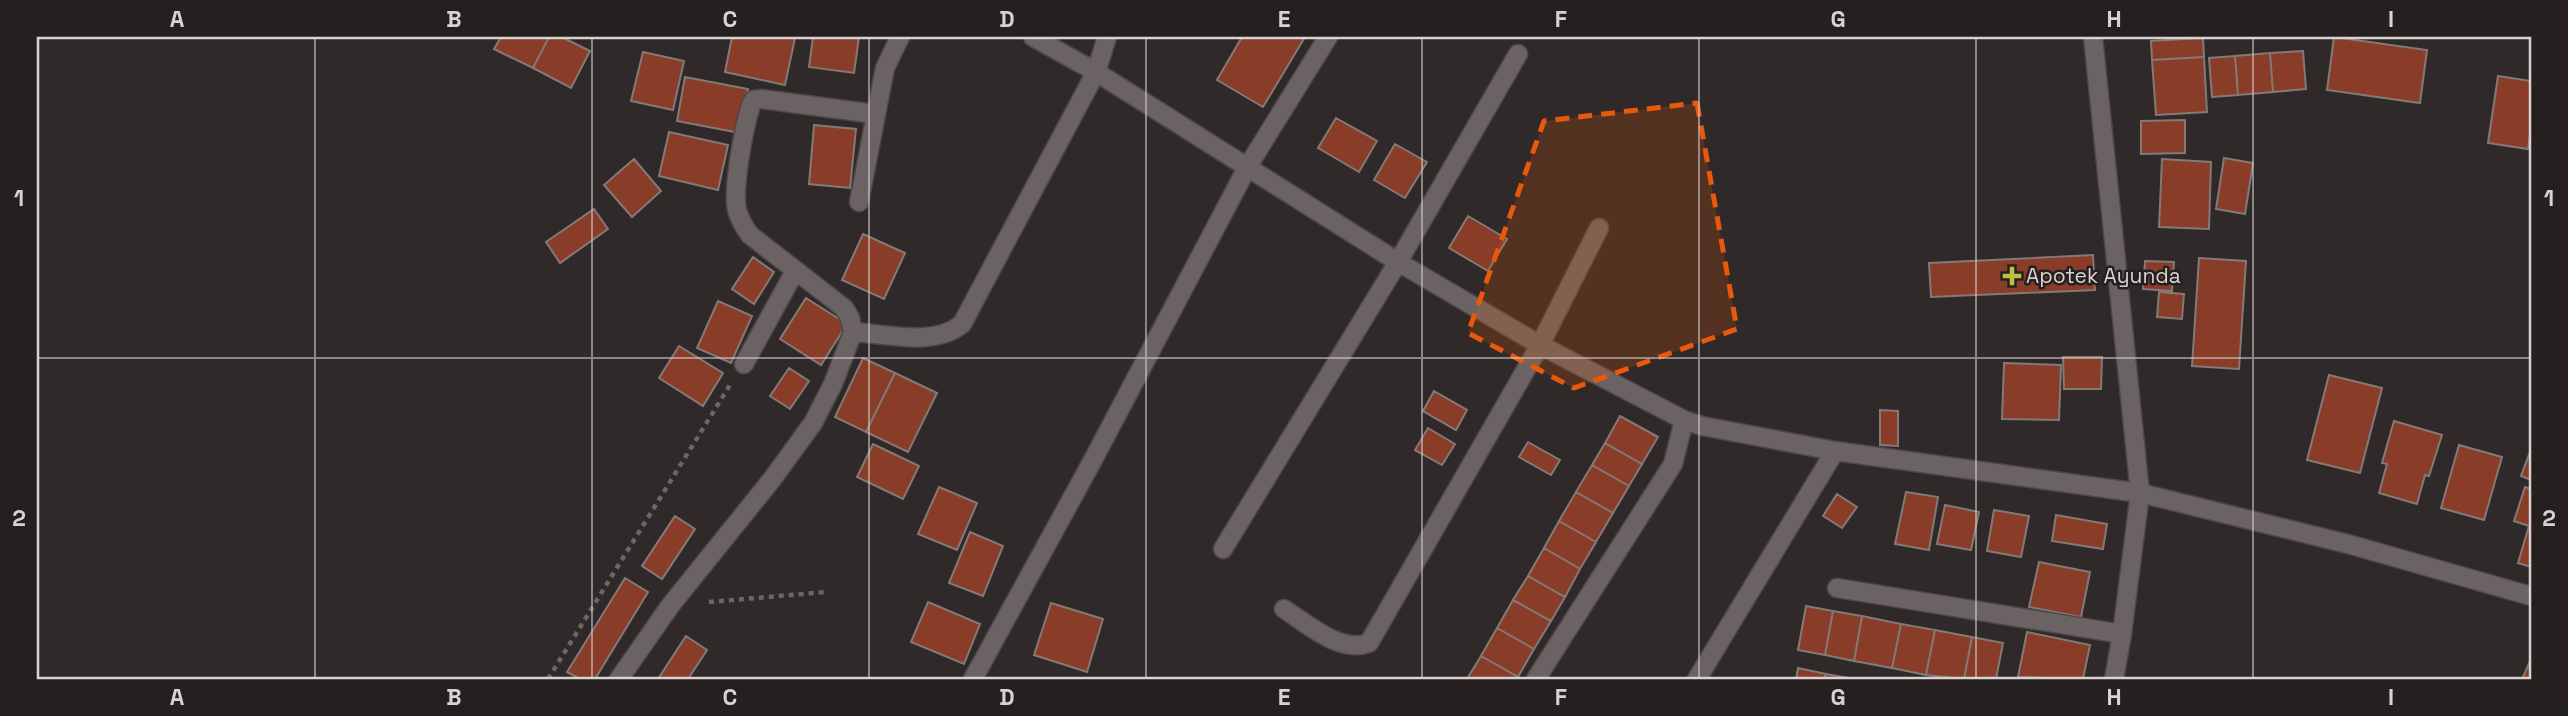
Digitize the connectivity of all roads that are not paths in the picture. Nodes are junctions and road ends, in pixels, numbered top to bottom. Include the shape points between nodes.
1 (900, 37) edge
2 (1033, 37) edge
3 (1107, 37) edge
4 (1328, 37) edge
5 (2093, 37) edge
6 (1518, 54) dead end
7 (1096, 72) junction
8 (875, 114) junction
9 (1248, 166) junction
10 (859, 202) dead end
11 (1599, 228) dead end
12 (1398, 262) junction
13 (795, 271) junction
14 (853, 332) junction
15 (1540, 345) junction
16 (744, 364) road end
17 (1684, 420) junction
18 (1835, 450) junction
19 (2140, 493) junction
20 (1223, 549) dead end
21 (1836, 588) dead end
22 (2531, 596) edge
23 (1284, 609) dead end
24 (2122, 634) junction
25 (618, 679) edge
26 (973, 679) edge
27 (1536, 679) edge
28 (1697, 679) edge
29 (2114, 679) edge

1 - 8 street via 885,68
2 - 7 street
3 - 7 street
4 - 9 street
5 - 19 street
6 - 12 street
7 - 9 street
7 - 14 street via 962,324 951,333 934,337
8 - 10 street
8 - 13 street via 761,99 751,105 736,186 737,208 750,235
9 - 12 street
9 - 26 street
11 - 15 street
12 - 15 street
12 - 20 street
13 - 14 street via 844,308
13 - 16 street
14 - 25 street via 834,384 813,423
15 - 17 street
15 - 23 street via 1369,643 1360,647 1329,638
17 - 18 street
17 - 27 street via 1673,464
18 - 19 street
18 - 28 street
19 - 22 street via 2348,544
19 - 24 street
21 - 24 street
24 - 29 street

